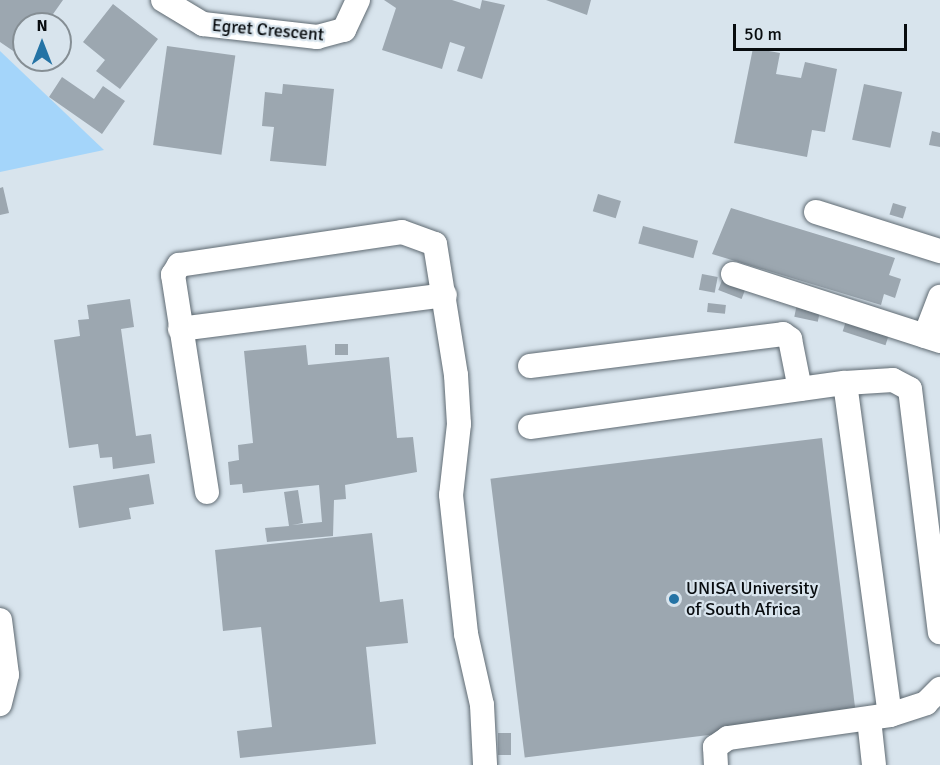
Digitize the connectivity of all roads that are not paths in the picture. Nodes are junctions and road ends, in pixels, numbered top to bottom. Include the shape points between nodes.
1 (163, 0) edge
2 (358, 0) edge
3 (816, 212) dead end
4 (940, 251) edge
5 (733, 274) dead end
6 (445, 296) junction
7 (940, 297) edge
8 (180, 328) junction
9 (933, 338) edge
10 (530, 366) dead end
11 (845, 383) junction
12 (800, 388) junction
13 (530, 427) dead end
14 (207, 492) dead end
15 (0, 620) edge
16 (940, 632) edge
17 (940, 690) edge
18 (0, 704) edge
19 (880, 717) junction
20 (485, 765) edge
21 (716, 765) edge
22 (874, 765) edge

1 - 2 street, Egret Crescent via 203,24 326,37 344,30
3 - 4 street
5 - 9 street
6 - 8 street
6 - 8 street via 435,244 402,232 179,265 173,275
6 - 20 street via 459,412 451,495 466,634 482,705
7 - 9 street
8 - 14 street
10 - 12 street via 783,334 790,339
11 - 12 street
11 - 16 street via 893,380 910,389
11 - 19 street
12 - 13 street
15 - 18 street via 7,675
17 - 19 street via 926,703
19 - 21 street via 728,738 715,747
19 - 22 street

